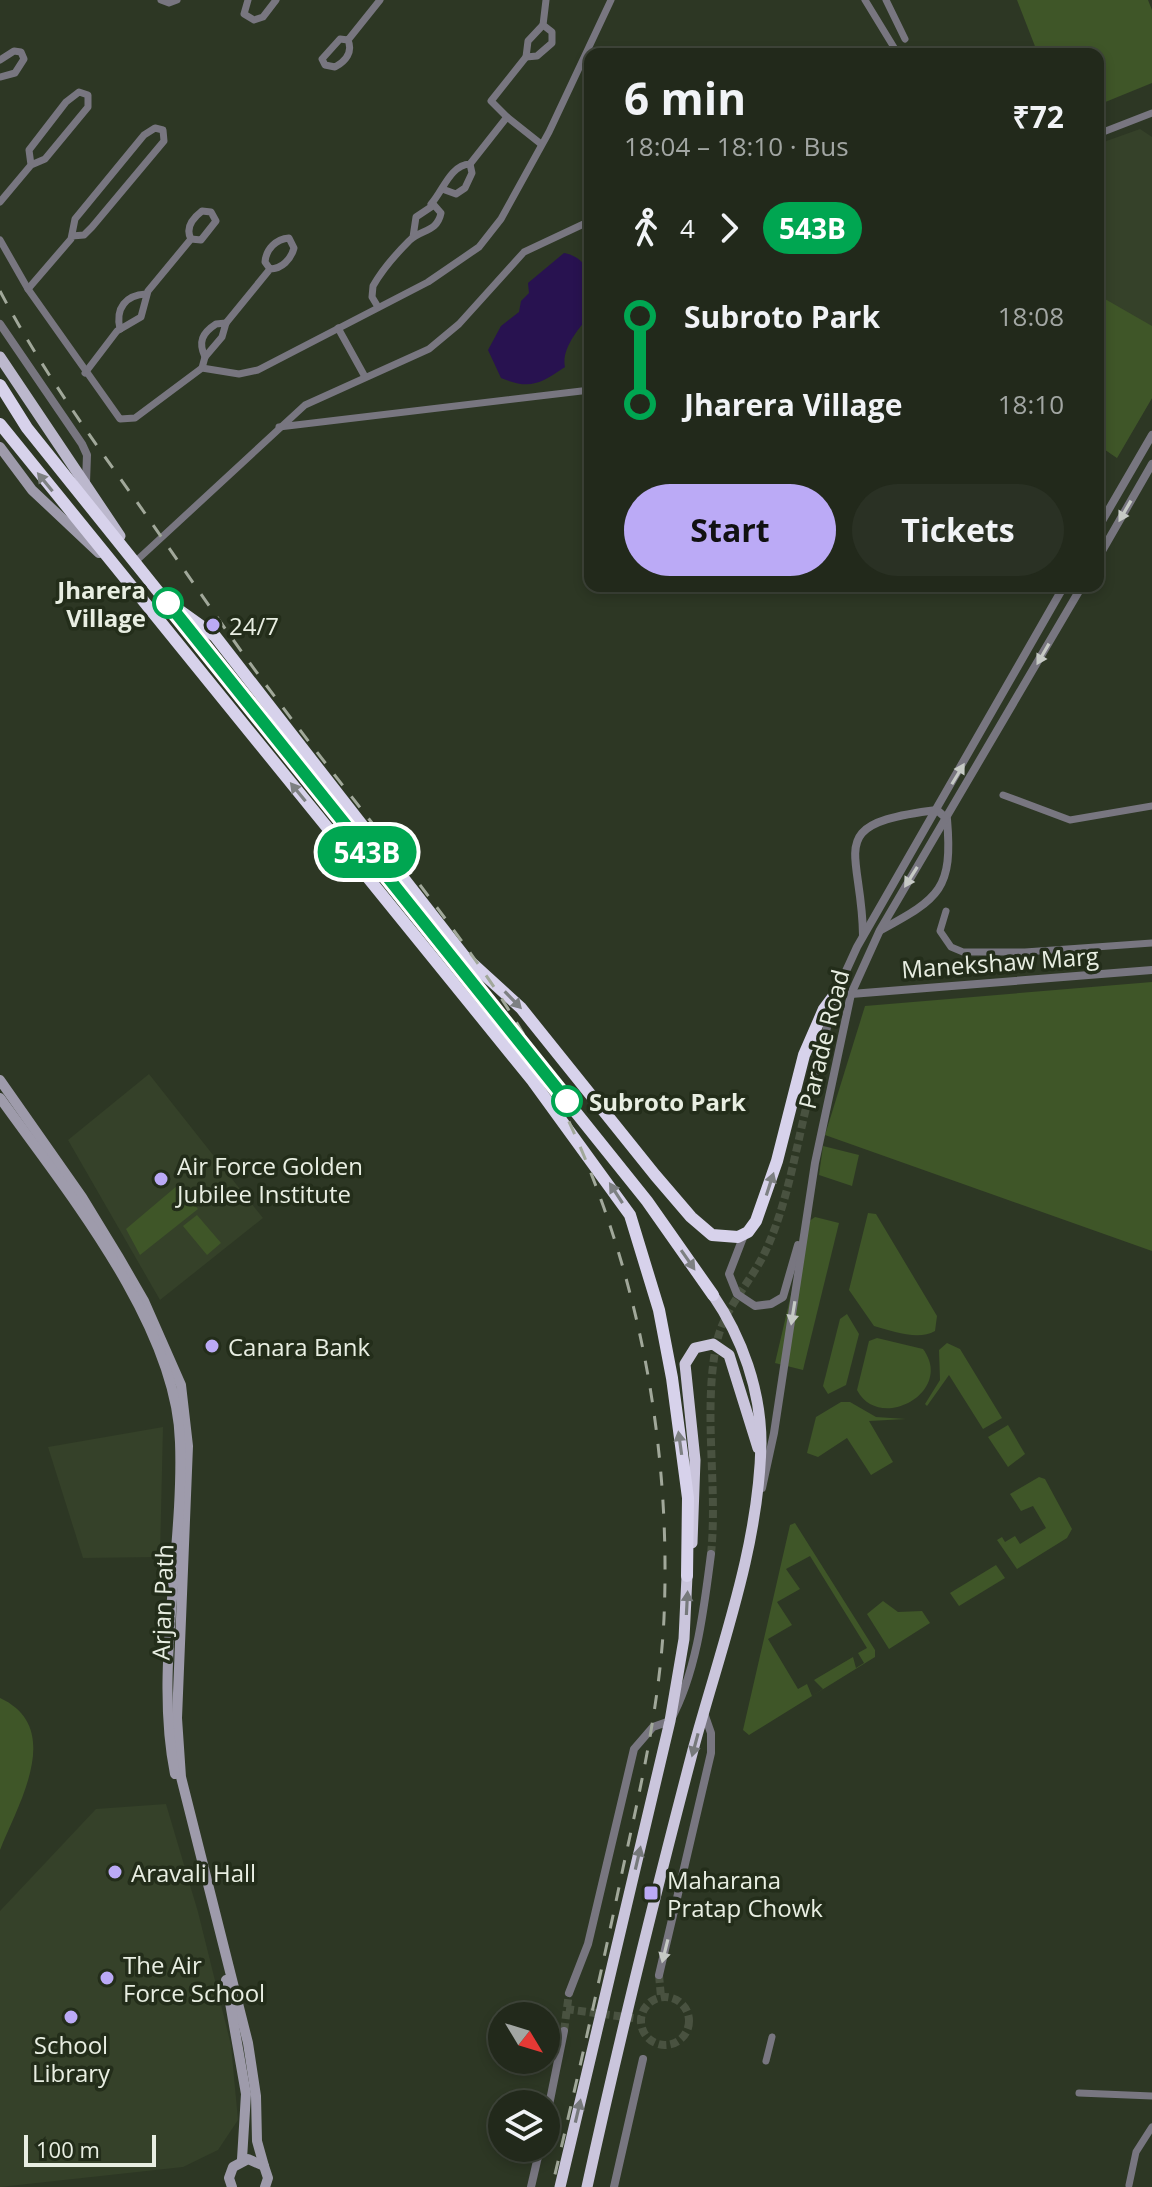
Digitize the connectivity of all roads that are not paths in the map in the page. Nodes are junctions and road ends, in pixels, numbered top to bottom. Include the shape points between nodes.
1 (161, 0) edge
2 (177, 0) edge
3 (248, 0) edge
4 (276, 0) edge
5 (380, 0) edge
6 (546, 0) edge
7 (611, 0) edge
8 (865, 0) edge
9 (886, 0) edge
10 (543, 25) junction
11 (905, 39) dead end
12 (348, 40) junction
13 (590, 48) edge
14 (894, 48) edge
15 (526, 57) junction
16 (0, 60) edge
17 (584, 63) edge
18 (0, 77) edge
19 (1152, 113) edge
20 (507, 117) junction
21 (1104, 132) edge
22 (541, 144) junction
23 (470, 164) junction
24 (31, 165) junction
25 (445, 190) junction
26 (0, 202) edge
27 (431, 204) junction
28 (584, 224) edge
29 (72, 236) junction
30 (413, 237) junction
31 (191, 239) junction
32 (0, 240) edge
33 (270, 269) junction
34 (28, 289) junction
35 (146, 294) junction
36 (378, 307) junction
37 (226, 323) junction
38 (0, 324) edge
39 (338, 328) junction
40 (120, 329) junction
41 (0, 357) edge
42 (205, 357) junction
43 (202, 368) junction
44 (85, 373) junction
45 (364, 375) junction
46 (0, 385) edge
47 (584, 391) edge
48 (0, 424) edge
49 (279, 427) junction
50 (1152, 435) edge
51 (0, 447) edge
52 (1152, 464) edge
53 (86, 482) junction
54 (1104, 518) edge
55 (1104, 546) edge
56 (135, 562) junction
57 (118, 571) junction
58 (1061, 592) edge
59 (1079, 592) edge
60 (170, 605) junction
61 (1003, 795) dead end
62 (1152, 806) edge
63 (937, 810) junction
64 (947, 819) junction
65 (946, 911) dead end
66 (880, 930) junction
67 (863, 937) junction
68 (1152, 943) edge
69 (1152, 970) edge
70 (836, 993) junction
71 (851, 994) junction
72 (0, 1080) edge
73 (809, 1096) tunnel mouth
74 (0, 1098) edge
75 (807, 1217) junction
76 (744, 1235) junction
77 (713, 1295) joint
78 (760, 1454) junction
79 (755, 1507) junction
80 (711, 1554) tunnel mouth
81 (688, 1570) junction
82 (704, 1712) junction
83 (670, 1721) junction
84 (659, 1975) tunnel mouth
85 (569, 1993) tunnel mouth
86 (564, 2031) tunnel mouth
87 (772, 2037) dead end
88 (643, 2059) dead end
89 (766, 2061) dead end
90 (552, 2090) edge
91 (1079, 2093) dead end
92 (1152, 2096) edge
93 (1152, 2127) edge
94 (242, 2159) junction
95 (537, 2162) edge
96 (264, 2166) junction
97 (269, 2184) edge
98 (1129, 2185) dead end
99 (232, 2187) edge
100 (531, 2187) edge
101 (560, 2187) edge
102 (587, 2187) edge
103 (614, 2187) edge

1 - 2 street
3 - 4 street via 244,14 254,20
5 - 12 street
6 - 10 street
7 - 13 street
8 - 14 street
9 - 11 street
10 - 15 street via 528,41
10 - 15 street via 552,32 552,43 537,56
12 - 12 street via 346,59 335,67 325,65 326,50 340,39
15 - 20 street via 491,101
16 - 18 street via 14,51 24,59 15,73
17 - 22 street
19 - 21 street
20 - 22 street
20 - 23 street
22 - 36 street via 501,219 479,247 451,269
23 - 25 street via 452,173
23 - 25 street via 465,188 456,194
24 - 24 street via 45,159 88,107 88,95 75,93 66,102 29,150
24 - 26 street
25 - 27 street
27 - 30 street via 414,220
27 - 30 street via 441,213 439,221
28 - 45 street via 524,252 439,342
29 - 29 street via 75,219 144,135 163,130 164,141 92,227 84,235
29 - 34 street
30 - 36 street via 373,286
31 - 31 street via 201,240 211,231 216,221 211,212 202,211 193,219
31 - 35 street
32 - 34 street
33 - 33 street via 291,256 294,244 289,238 268,251 265,262
33 - 37 street
34 - 44 street
35 - 40 street via 141,317
35 - 40 street via 124,303
36 - 39 street
37 - 42 street via 224,335
37 - 42 street via 216,324 203,336
38 - 53 street via 82,444
39 - 43 street via 252,373
39 - 45 street
40 - 44 street
41 - 53 main road
42 - 43 street
43 - 44 street via 128,420 113,412
45 - 49 street via 312,400
46 - 56 highway via 27,428
47 - 49 street
57 -> 48 highway
49 - 56 street
50 - 54 street
51 - 57 main road via 32,490
52 -> 55 street
53 - 56 main road
56 - 60 highway
81 -> 57 highway via 688,1498 672,1378 659,1310 630,1215 532,1080
63 -> 58 street, Parade Road
59 -> 64 street, Parade Road
60 -> 76 highway via 215,636 464,956 521,1008 691,1217 719,1237
60 -> 77 highway via 647,1201
61 - 62 street via 1070,820
63 - 64 street
63 - 67 street, Parade Road
63 - 67 street via 884,817 863,832 854,860
64 -> 66 street, Parade Road
64 - 66 street via 949,859 943,882 919,908
65 - 68 street via 940,931 951,947 963,952
66 - 71 street, Parade Road
67 - 70 street, Parade Road
69 - 71 street, Manekshaw Marg
70 - 73 street, Parade Road
76 -> 70 highway via 756,1221 770,1185 804,1055
71 - 75 street, Parade Road
72 - 96 main road, Arjan Path via 125,1267 181,1385 188,1446 177,1718 181,1777 248,2043
74 - 94 main road, Arjan Path via 117,1268 173,1390 180,1471 170,1743 244,2073
75 - 76 street via 787,1290 771,1304 748,1303 731,1283 730,1269
75 -> 79 street, Parade Road via 774,1433
77 - 78 highway via 734,1329 755,1390
78 - 79 highway
78 - 81 highway via 729,1355 713,1344 695,1348 685,1364 696,1503
79 - 82 highway
80 - 83 street via 704,1605
83 -> 81 highway via 684,1639
82 -> 84 street via 711,1753
82 -> 102 highway via 633,1975
83 - 85 street via 653,1727 634,1749 588,1944
101 -> 83 highway
86 - 90 street
87 - 89 street
88 - 103 street
91 - 92 street
93 - 98 street via 1136,2152
94 - 96 main road
94 - 99 main road, Arjan Path via 230,2172
95 - 100 street
96 - 97 main road, Arjan Path

